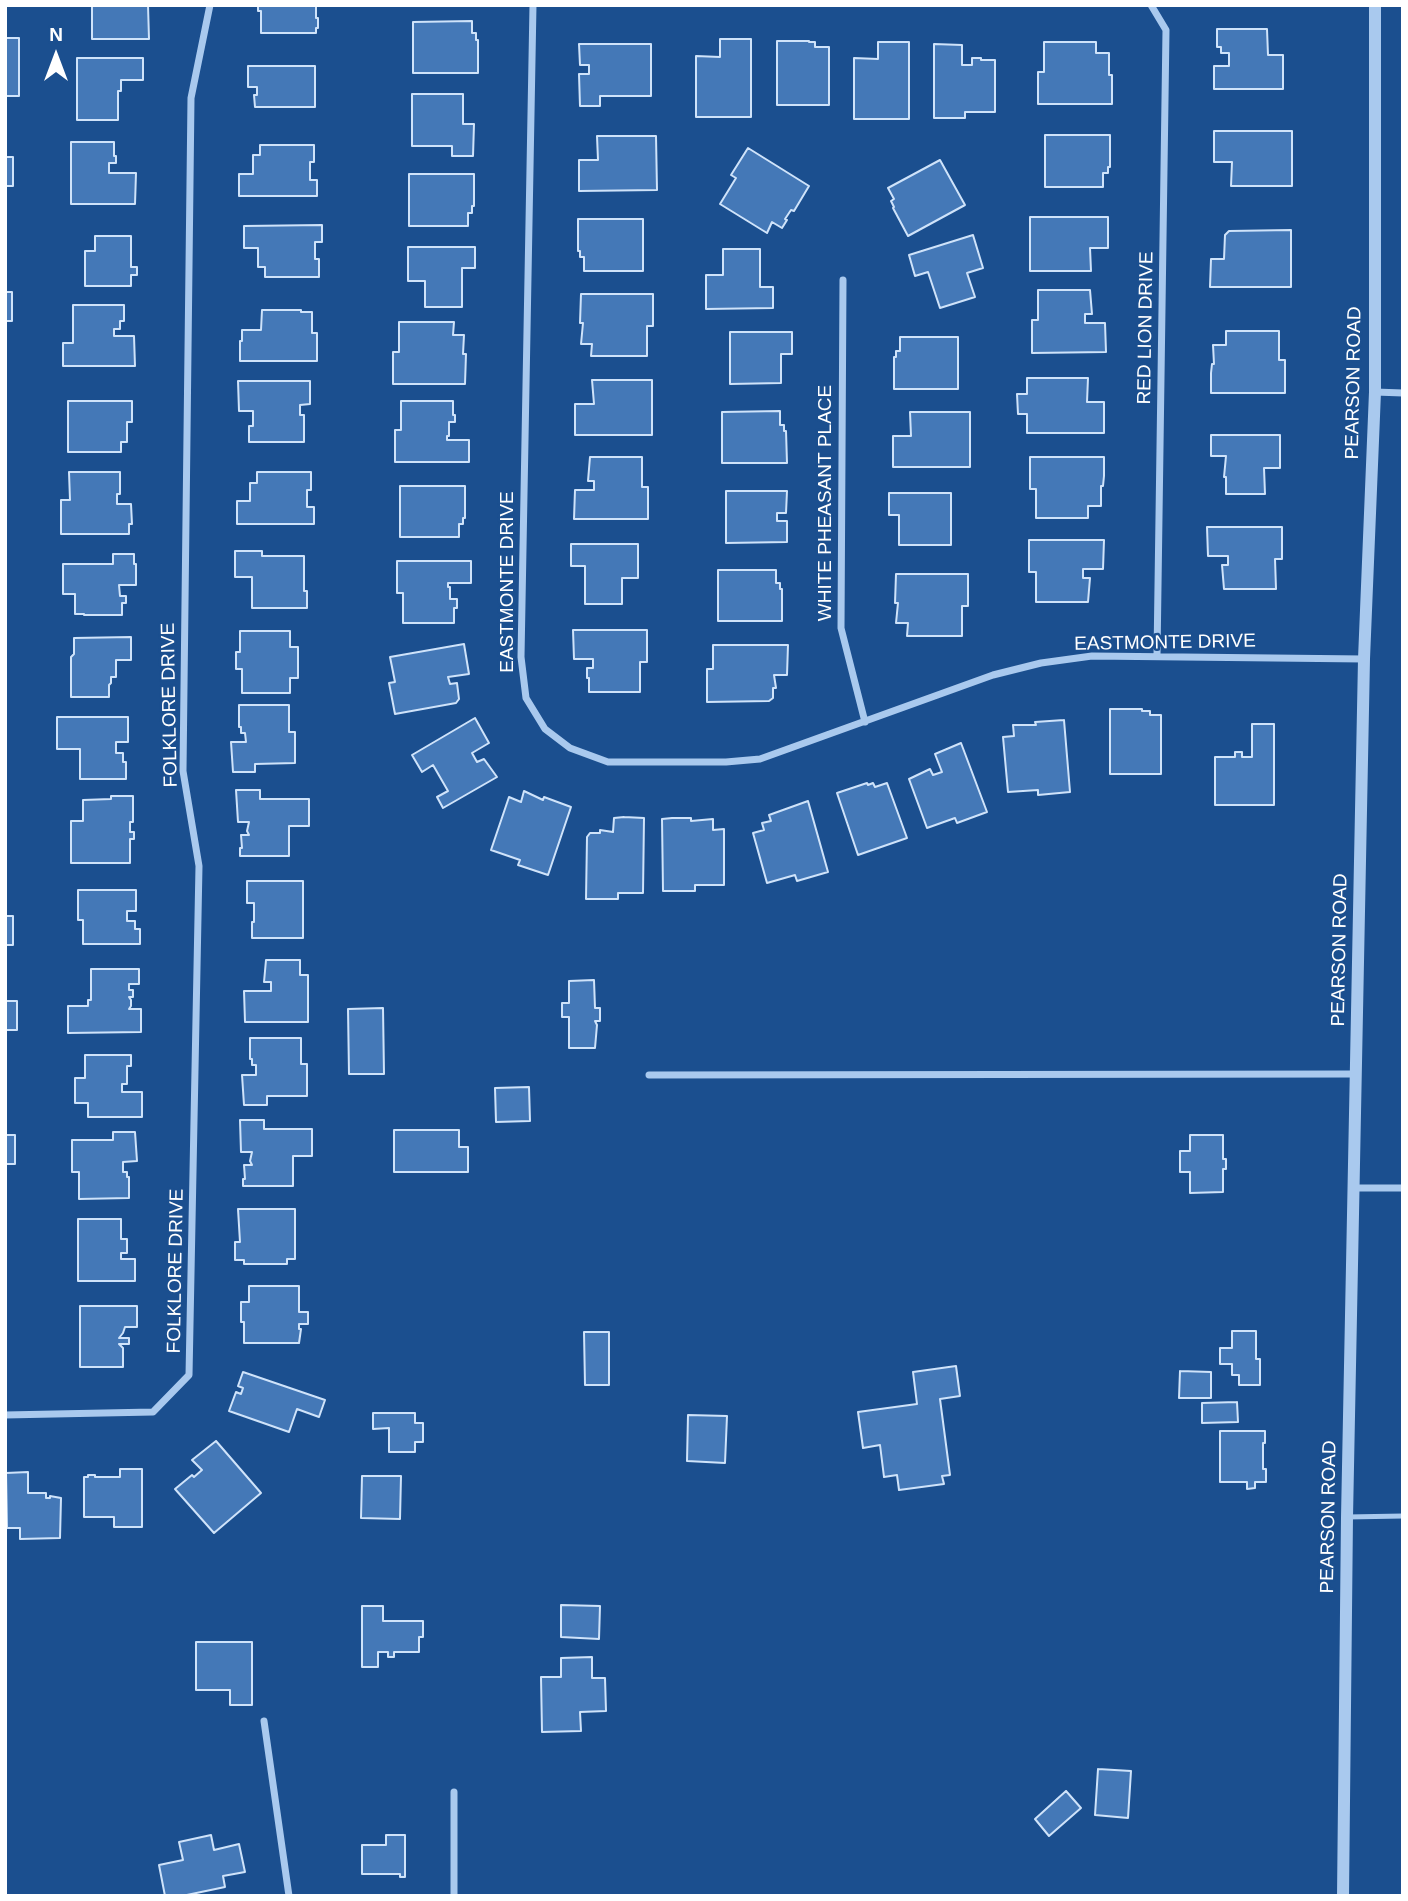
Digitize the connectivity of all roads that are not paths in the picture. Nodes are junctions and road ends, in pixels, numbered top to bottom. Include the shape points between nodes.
1 (210, 5) edge
2 (533, 5) edge
3 (1151, 5) edge
4 (1375, 5) edge
5 (843, 280) dead end
6 (1375, 392) junction
7 (1403, 393) edge
8 (1157, 655) junction
9 (1364, 659) junction
10 (865, 722) junction
11 (1357, 1074) junction
12 (649, 1075) dead end
13 (1353, 1188) junction
14 (1403, 1188) edge
15 (5, 1415) edge
16 (1403, 1516) edge
17 (1348, 1517) junction
18 (264, 1721) dead end
19 (454, 1792) dead end
20 (289, 1896) edge
21 (454, 1896) edge
22 (1343, 1896) edge

1 - 15 street, FOLKLORE DRIVE via 191,97 183,771 199,866 189,1375 153,1412
2 - 10 street, EASTMONTE DRIVE via 521,657 526,698 545,729 569,748 608,762 760,758
3 - 8 street, RED LION DRIVE via 1166,30
4 - 6 street, PEARSON ROAD
5 - 10 street, WHITE PHEASANT PLACE via 841,628
6 - 7 street
6 - 9 street, PEARSON ROAD
8 - 9 street, EASTMONTE DRIVE
8 - 10 street, EASTMONTE DRIVE via 1041,663 993,675
9 - 11 street, PEARSON ROAD
11 - 12 street
11 - 13 street, PEARSON ROAD
13 - 14 street
13 - 17 street, PEARSON ROAD
16 - 17 lane
17 - 22 street, PEARSON ROAD
18 - 20 street
19 - 21 street

